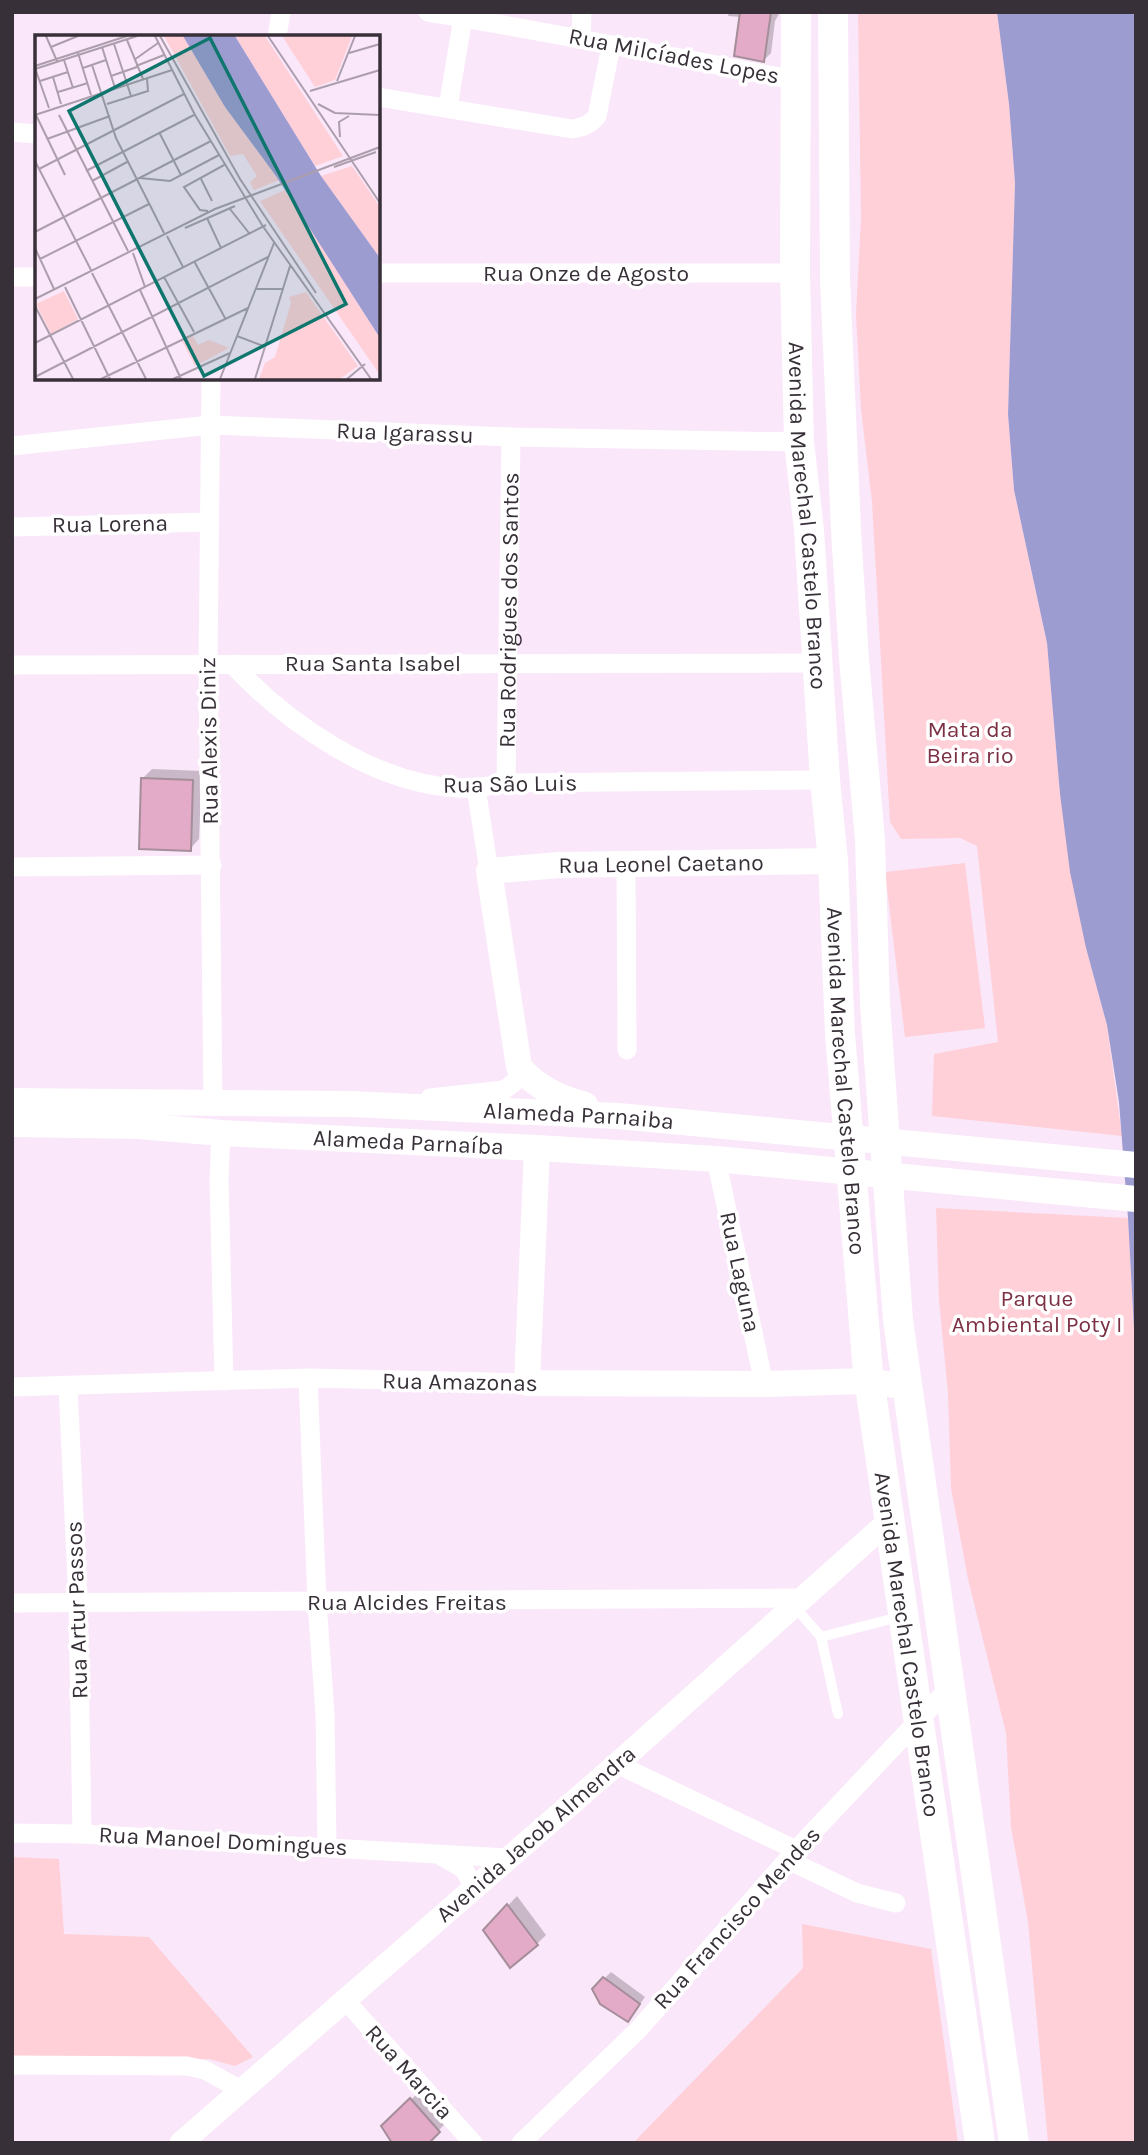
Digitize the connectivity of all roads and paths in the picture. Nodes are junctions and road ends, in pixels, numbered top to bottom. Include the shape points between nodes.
1 (281, 12) edge
2 (428, 12) edge
3 (582, 12) edge
4 (796, 12) edge
5 (833, 12) edge
6 (464, 15) edge
7 (276, 35) edge
8 (581, 37) junction
9 (611, 46) junction
10 (795, 80) junction
11 (380, 97) edge
12 (448, 107) junction
13 (796, 127) junction
14 (834, 127) junction
15 (12, 132) edge
16 (35, 134) edge
17 (380, 273) edge
18 (795, 273) junction
19 (12, 277) edge
20 (35, 277) edge
21 (211, 380) edge
22 (211, 425) junction
23 (511, 437) junction
24 (799, 442) junction
25 (12, 446) edge
26 (208, 522) junction
27 (12, 527) edge
28 (809, 530) junction
29 (846, 530) junction
30 (507, 662) junction
31 (818, 663) junction
32 (232, 664) junction
33 (12, 665) edge
34 (208, 665) junction
35 (825, 780) junction
36 (506, 783) junction
37 (476, 788) junction
38 (833, 861) junction
39 (625, 863) junction
40 (212, 864) junction
41 (12, 867) edge
42 (489, 871) junction
43 (627, 1050) dead end
44 (879, 1064) junction
45 (842, 1066) junction
46 (519, 1067) junction
47 (12, 1101) edge
48 (213, 1103) junction
49 (351, 1104) junction
50 (618, 1116) junction
51 (12, 1124) edge
52 (221, 1133) junction
53 (537, 1148) junction
54 (716, 1159) junction
55 (1136, 1165) edge
56 (1136, 1199) edge
57 (308, 1378) junction
58 (224, 1381) junction
59 (868, 1381) junction
60 (527, 1384) junction
61 (764, 1384) junction
62 (68, 1386) junction
63 (12, 1387) edge
64 (907, 1387) junction
65 (889, 1521) junction
66 (78, 1602) junction
67 (317, 1602) junction
68 (798, 1602) junction
69 (12, 1603) edge
70 (902, 1616) junction
71 (821, 1637) junction
72 (949, 1688) junction
73 (838, 1714) dead end
74 (917, 1721) junction
75 (617, 1764) junction
76 (12, 1833) edge
77 (82, 1833) junction
78 (327, 1847) junction
79 (434, 1853) junction
80 (792, 1855) junction
81 (508, 1858) junction
82 (474, 1888) junction
83 (896, 1903) dead end
84 (346, 2001) junction
85 (12, 2065) edge
86 (241, 2090) junction
87 (181, 2143) edge
88 (473, 2143) edge
89 (521, 2143) edge
90 (980, 2143) edge
91 (1014, 2143) edge

1 - 7 street
2 - 6 street, Rua Milcíades Lopes
3 - 8 street
4 - 10 main road, Avenida Marechal Castelo Branco
5 - 14 main road, Avenida Marechal Castelo Branco
6 - 8 street, Rua Milcíades Lopes
6 - 12 street
8 - 9 street, Rua Milcíades Lopes
9 - 10 street, Rua Milcíades Lopes
9 - 12 street via 597,116 582,128
10 - 13 main road, Avenida Marechal Castelo Branco
11 - 12 street
13 - 14 main road
13 - 18 main road, Avenida Marechal Castelo Branco
14 - 29 main road, Avenida Marechal Castelo Branco via 835,280
15 - 16 street
17 - 18 street, Rua Onze de Agosto
18 - 24 main road, Avenida Marechal Castelo Branco
19 - 20 street
21 - 22 street, Rua Alexis Diniz
22 - 23 street, Rua Igarassu
22 - 25 street, Rua Igarassu
22 - 26 street, Rua Alexis Diniz
23 - 24 street, Rua Igarassu
23 - 30 street, Rua Rodrigues dos Santos
24 - 28 main road, Avenida Marechal Castelo Branco
26 - 27 street, Rua Lorena
26 - 34 street, Rua Alexis Diniz
28 - 29 main road
28 - 31 main road, Avenida Marechal Castelo Branco
29 - 44 main road, Avenida Marechal Castelo Branco via 870,840
30 - 31 street, Rua Santa Isabel
30 - 32 street, Rua Santa Isabel
30 - 36 street, Rua Rodrigues dos Santos
31 - 35 main road, Avenida Marechal Castelo Branco
32 - 34 street, Rua Santa Isabel
32 - 37 street, Rua São Luis via 298,722 379,769 423,784
33 - 34 street, Rua Santa Isabel
34 - 40 street, Rua Alexis Diniz
35 - 36 street, Rua São Luis
35 - 38 main road, Avenida Marechal Castelo Branco
36 - 37 street, Rua São Luis
37 - 42 street
38 - 39 main road, Rua Leonel Caetano
38 - 45 main road, Avenida Marechal Castelo Branco
39 - 42 main road, Rua Leonel Caetano
39 - 43 street
40 - 41 street
40 - 48 street, Rua Alexis Diniz
42 - 46 main road
44 - 45 main road
44 - 64 main road, Avenida Marechal Castelo Branco
45 - 59 main road, Avenida Marechal Castelo Branco
46 - 49 street, Alameda Parnaiba via 516,1081 504,1090
46 - 50 main road via 544,1090
47 - 48 main road, Alameda Parnaiba
48 - 49 main road, Alameda Parnaiba
49 - 50 main road, Alameda Parnaiba
50 - 55 main road, Alameda Parnaiba
51 - 52 main road, Alameda Parnaíba
52 - 53 main road, Alameda Parnaíba
52 - 58 street
53 - 54 main road, Alameda Parnaíba
53 - 60 main road
54 - 56 main road, Alameda Parnaíba
54 - 61 street, Rua Laguna
57 - 58 street, Rua Amazonas
57 - 60 street, Rua Amazonas
57 - 67 street
58 - 62 street, Rua Amazonas
59 - 61 main road, Rua Amazonas
59 - 64 main road, Rua Amazonas
59 - 65 main road, Avenida Marechal Castelo Branco
60 - 61 main road, Rua Amazonas
62 - 63 street, Rua Amazonas
62 - 66 street, Rua Artur Passos
64 - 72 main road, Avenida Marechal Castelo Branco
65 - 68 street, Avenida Jacob Almendra
65 - 70 main road, Avenida Marechal Castelo Branco
66 - 67 street, Rua Alcides Freitas
66 - 69 street, Rua Alcides Freitas
66 - 77 street, Rua Artur Passos
67 - 68 street, Rua Alcides Freitas
67 - 78 street
68 - 71 lane
68 - 75 street, Avenida Jacob Almendra
70 - 71 lane
70 - 74 main road, Avenida Marechal Castelo Branco
71 - 73 lane
72 - 74 street, Rua Francisco Mendes
72 - 91 main road, Avenida Marechal Castelo Branco
74 - 80 street, Rua Francisco Mendes
74 - 90 main road, Avenida Marechal Castelo Branco
75 - 80 street
75 - 81 street, Avenida Jacob Almendra
76 - 77 street, Rua Manoel Domingues
77 - 78 street, Rua Manoel Domingues
78 - 79 street, Rua Manoel Domingues
79 - 81 street, Rua Manoel Domingues
79 - 82 street, Rua Manoel Domingues via 464,1869
80 - 83 street via 857,1893
80 - 89 street, Rua Francisco Mendes via 638,2030
81 - 82 street, Avenida Jacob Almendra
82 - 84 street, Avenida Jacob Almendra
84 - 86 street, Avenida Jacob Almendra
84 - 88 street, Rua Marcia
85 - 86 street via 187,2066 205,2070
86 - 87 street, Avenida Jacob Almendra

